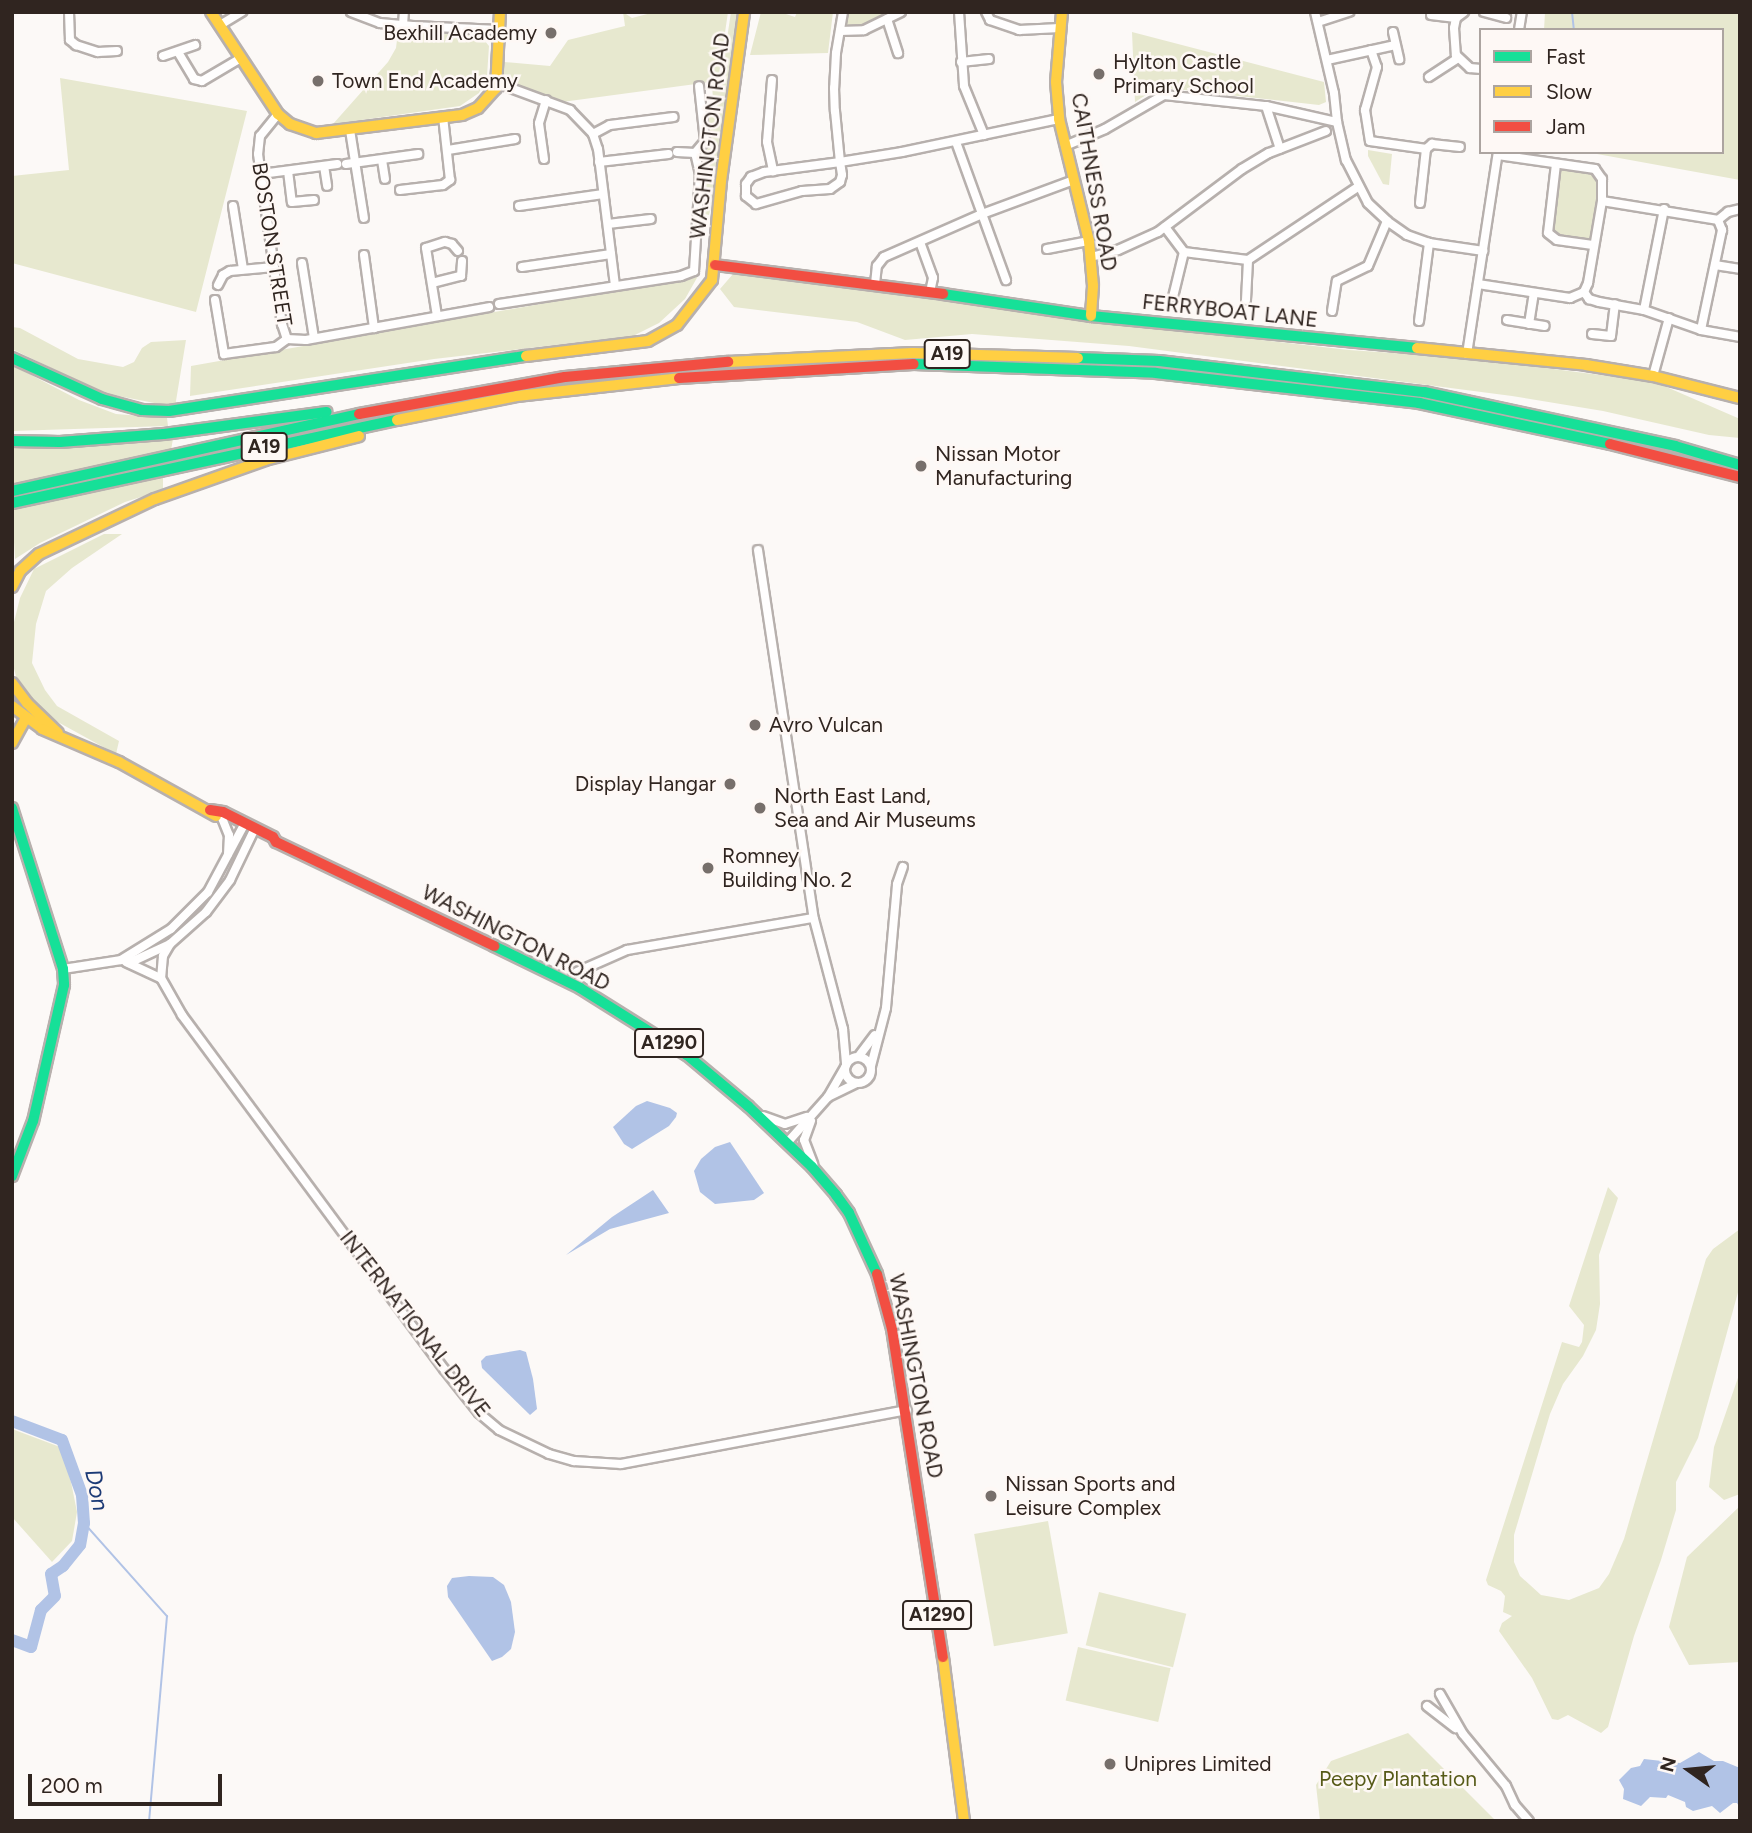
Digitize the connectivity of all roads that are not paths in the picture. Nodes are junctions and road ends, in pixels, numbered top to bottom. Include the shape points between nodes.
1 (69, 12) edge
2 (211, 12) edge
3 (242, 12) edge
4 (351, 12) edge
5 (404, 12) edge
6 (500, 12) edge
7 (744, 12) edge
8 (843, 12) edge
9 (901, 12) edge
10 (959, 12) edge
11 (986, 12) edge
12 (1062, 12) edge
13 (1315, 12) edge
14 (1349, 12) edge
15 (1485, 12) edge
16 (1431, 15) dead end
17 (1460, 15) edge
18 (1506, 18) dead end
19 (887, 19) junction
20 (1318, 22) junction
21 (220, 25) junction
22 (403, 25) junction
23 (1060, 28) junction
24 (499, 30) junction
25 (840, 31) junction
26 (1393, 32) dead end
27 (195, 45) dead end
28 (1395, 45) junction
29 (1371, 50) junction
30 (117, 51) dead end
31 (178, 52) junction
32 (898, 53) dead end
33 (163, 56) dead end
34 (241, 58) junction
35 (1458, 58) junction
36 (989, 59) dead end
37 (1399, 59) dead end
38 (1327, 60) junction
39 (961, 62) junction
40 (1479, 69) edge
41 (1429, 77) dead end
42 (772, 80) dead end
43 (497, 83) junction
44 (699, 86) dead end
45 (546, 100) junction
46 (1266, 106) junction
47 (278, 114) junction
48 (443, 117) junction
49 (674, 117) dead end
50 (1059, 119) junction
51 (1337, 122) junction
52 (350, 130) junction
53 (1326, 131) dead end
54 (593, 134) junction
55 (984, 135) junction
56 (515, 139) dead end
57 (956, 142) junction
58 (1065, 146) junction
59 (1460, 147) dead end
60 (1280, 149) junction
61 (1426, 149) junction
62 (448, 150) junction
63 (695, 153) junction
64 (418, 154) dead end
65 (1498, 154) edge
66 (1503, 154) edge
67 (544, 159) dead end
68 (382, 160) junction
69 (598, 162) junction
70 (840, 162) junction
71 (346, 164) junction
72 (1556, 164) junction
73 (324, 166) junction
74 (288, 171) junction
75 (773, 171) junction
76 (261, 174) junction
77 (385, 179) dead end
78 (1074, 180) junction
79 (327, 186) dead end
80 (1358, 187) junction
81 (400, 190) dead end
82 (603, 194) junction
83 (314, 200) dead end
84 (1601, 201) junction
85 (1420, 203) dead end
86 (233, 206) dead end
87 (519, 206) dead end
88 (1664, 209) junction
89 (1740, 209) edge
90 (982, 214) junction
91 (364, 218) dead end
92 (650, 219) dead end
93 (1718, 220) junction
94 (1387, 222) junction
95 (608, 224) junction
96 (1165, 227) junction
97 (1089, 241) junction
98 (920, 242) junction
99 (1429, 243) junction
100 (1594, 246) junction
101 (1047, 249) dead end
102 (458, 251) dead end
103 (1483, 251) junction
104 (1184, 253) junction
105 (611, 254) junction
106 (364, 255) dead end
107 (1091, 257) junction
108 (1248, 260) junction
109 (462, 261) dead end
110 (302, 263) dead end
111 (715, 265) junction
112 (1716, 265) junction
113 (274, 267) junction
114 (522, 267) dead end
115 (1740, 269) edge
116 (243, 270) junction
117 (1006, 281) dead end
118 (432, 284) junction
119 (1478, 284) junction
120 (218, 285) dead end
121 (875, 285) junction
122 (615, 286) junction
123 (930, 292) junction
124 (1584, 292) junction
125 (1534, 293) junction
126 (1173, 297) dead end
127 (215, 300) dead end
128 (1246, 300) dead end
129 (499, 304) dead end
130 (1615, 304) junction
131 (489, 307) dead end
132 (1644, 310) junction
133 (1332, 311) dead end
134 (438, 316) junction
135 (1091, 317) junction
136 (1669, 318) junction
137 (1507, 320) dead end
138 (1419, 321) dead end
139 (1529, 324) junction
140 (1545, 326) dead end
141 (374, 328) junction
142 (1701, 330) junction
143 (1592, 334) dead end
144 (1740, 337) edge
145 (314, 338) junction
146 (287, 339) junction
147 (1467, 354) junction
148 (12, 358) edge
149 (1653, 376) junction
150 (470, 393) junction
151 (517, 396) junction
152 (1740, 398) edge
153 (12, 441) edge
154 (1740, 465) edge
155 (1740, 477) edge
156 (12, 491) edge
157 (12, 503) edge
158 (758, 550) dead end
159 (12, 587) edge
160 (12, 682) edge
161 (12, 706) edge
162 (26, 718) junction
163 (59, 733) junction
164 (12, 743) edge
165 (12, 808) edge
166 (210, 810) junction
167 (222, 818) junction
168 (249, 828) junction
169 (228, 854) junction
170 (904, 867) dead end
171 (814, 918) junction
172 (170, 944) junction
173 (144, 945) junction
174 (148, 954) junction
175 (125, 961) junction
176 (63, 969) junction
177 (577, 972) dead end
178 (159, 973) junction
179 (880, 1026) junction
180 (846, 1047) junction
181 (858, 1056) junction
182 (871, 1066) junction
183 (845, 1067) junction
184 (858, 1083) junction
185 (828, 1097) junction
186 (754, 1111) junction
187 (815, 1111) junction
188 (787, 1143) junction
189 (12, 1176) edge
190 (823, 1178) junction
191 (907, 1410) junction
192 (1440, 1694) dead end
193 (1427, 1706) dead end
194 (1463, 1734) junction
195 (964, 1821) edge
196 (1529, 1821) edge

1 - 30 street via 71,40 76,45 98,52
2 - 21 main road
3 - 21 street
4 - 22 street via 380,23
5 - 22 street
6 - 24 main road
7 - 111 main road, WASHINGTON ROAD via 721,181
8 - 25 street
9 - 19 street
10 - 39 street
11 - 23 street via 990,20 1018,30
12 - 23 main road, CAITHNESS ROAD
13 - 20 street
14 - 20 street
15 - 18 street
16 - 17 street
17 - 35 street via 1454,28
19 - 25 street via 864,30
19 - 32 street
20 - 38 street
21 - 34 main road
22 - 24 street
23 - 50 main road, CAITHNESS ROAD
24 - 43 main road
25 - 70 street via 834,88
26 - 28 street
27 - 31 street
28 - 29 street
28 - 37 street
29 - 38 street
29 - 61 street via 1377,67 1365,110 1370,141
31 - 33 street
31 - 34 street via 194,79 202,81
34 - 47 main road
35 - 40 street
35 - 41 street
36 - 39 street
38 - 51 street
39 - 55 street via 964,86
42 - 75 street via 767,123
43 - 45 street
43 - 48 main road via 478,108
44 - 63 street via 705,141
45 - 54 street via 570,110
45 - 67 street via 539,123
46 - 51 street
46 - 58 street via 1164,94 1105,129
46 - 60 street
47 - 52 main road via 290,124 316,133
47 - 76 street, BOSTON STREET via 260,136
48 - 52 main road
48 - 62 street
49 - 54 street via 610,125
50 - 55 street
50 - 58 main road, CAITHNESS ROAD
51 - 80 street
52 - 71 street
53 - 60 street
54 - 69 street
55 - 57 street
56 - 62 street
57 - 70 street
57 - 90 street
58 - 78 main road, CAITHNESS ROAD
59 - 61 street via 1432,144
60 - 96 street via 1242,169
61 - 85 street
62 - 81 street via 450,180 443,185
63 - 69 street
63 - 122 street via 700,174 694,271
64 - 68 street
65 - 103 street
66 - 72 street
68 - 71 street
68 - 77 street
69 - 82 street
70 - 75 street
70 - 75 street via 840,182 830,188 802,191 764,204 750,200 745,190 751,177
71 - 73 street
71 - 91 street
72 - 84 street via 1595,169 1602,179
72 - 100 street via 1548,233 1557,240
73 - 74 street
73 - 79 street
74 - 76 street
74 - 83 street via 292,202
76 - 113 street, BOSTON STREET
78 - 90 street
78 - 97 main road, CAITHNESS ROAD
80 - 94 street
80 - 108 street
82 - 87 street
82 - 95 street
84 - 88 street
84 - 100 street
86 - 116 street
88 - 93 street
88 - 132 street
89 - 93 street
90 - 98 street
90 - 117 street
92 - 95 street
93 - 112 street via 1722,230
94 - 99 street
94 - 133 street via 1368,266 1337,281
95 - 105 street
96 - 104 street
96 - 107 street via 1135,244
97 - 101 street
97 - 107 main road, CAITHNESS ROAD
98 - 121 street via 884,257 877,266
98 - 123 street via 933,278
99 - 103 street
99 - 138 street
100 - 124 street
102 - 118 street via 445,242 426,248
103 - 119 street
104 - 108 street
104 - 126 street
105 - 114 street
105 - 122 street
106 - 141 street
107 - 135 main road, CAITHNESS ROAD
108 - 128 street
109 - 118 street via 461,276
110 - 145 street
111 - 121 main road, FERRYBOAT LANE
111 - 148 main road, WASHINGTON ROAD via 702,297 677,325 648,341 459,363 186,410 130,408 102,400
112 - 115 street
112 - 142 street
113 - 116 street
113 - 146 street, BOSTON STREET
116 - 120 street via 223,275
118 - 134 street
119 - 125 street
119 - 147 street
121 - 123 main road, FERRYBOAT LANE
122 - 129 street
123 - 135 main road, FERRYBOAT LANE
124 - 125 street via 1570,298
124 - 130 street via 1590,299
125 - 139 street
127 - 146 street via 224,355 276,347
130 - 132 street
130 - 143 street via 1611,337
131 - 134 street
132 - 136 street
134 - 141 street
135 - 147 main road, FERRYBOAT LANE
136 - 142 street
136 - 149 street
137 - 139 street
139 - 140 street
141 - 145 street
142 - 144 street
145 - 146 street
147 - 149 main road, FERRYBOAT LANE
149 - 152 main road, FERRYBOAT LANE
150 - 153 main road via 164,433 60,442
150 - 154 main road, A19 via 611,371 913,353 1159,360 1424,392 1675,446
150 - 156 main road, A19
151 - 155 main road, A19 via 631,382 859,366 966,365 1156,373 1419,403 1566,433
151 - 157 main road, A19
151 - 159 main road via 265,460 155,499 39,554 20,571
158 - 171 street
160 - 163 main road, A1290 via 27,704
161 - 162 main road, A1290
162 - 163 main road, A1290
162 - 164 main road
163 - 166 main road, WASHINGTON ROAD / A1290
165 - 176 main road
166 - 167 main road, WASHINGTON ROAD / A1290
166 - 168 main road, WASHINGTON ROAD / A1290
167 - 168 main road, WASHINGTON ROAD / A1290
167 - 169 street via 228,832
168 - 169 street
168 - 172 street via 230,880 198,921
168 - 186 main road, WASHINGTON ROAD / A1290 via 270,843 580,988 687,1055
169 - 173 street via 199,903 171,929
170 - 179 street via 897,884 887,1001
171 - 177 street via 627,950
171 - 180 street
172 - 174 street
172 - 178 street
173 - 174 street, INTERNATIONAL DRIVE
173 - 175 street
174 - 175 street
174 - 178 street, INTERNATIONAL DRIVE
175 - 176 street
175 - 178 street
176 - 189 main road via 64,985 33,1121
178 - 191 street, INTERNATIONAL DRIVE via 182,1015 275,1142 466,1397 499,1430 574,1461 621,1464
179 - 181 street
179 - 182 street
180 - 181 street
180 - 183 street
181 - 182 street
181 - 183 street
182 - 184 street via 868,1079
183 - 184 street via 850,1080
183 - 185 street
184 - 185 street
185 - 187 street
186 - 187 street via 785,1124
186 - 188 main road, WASHINGTON ROAD / A1290
187 - 188 street
187 - 190 street via 804,1140
188 - 190 main road, WASHINGTON ROAD / A1290
190 - 191 main road, WASHINGTON ROAD / A1290 via 849,1213 874,1263 885,1294
191 - 195 main road, WASHINGTON ROAD / A1290
192 - 194 street
193 - 194 street
194 - 196 street

